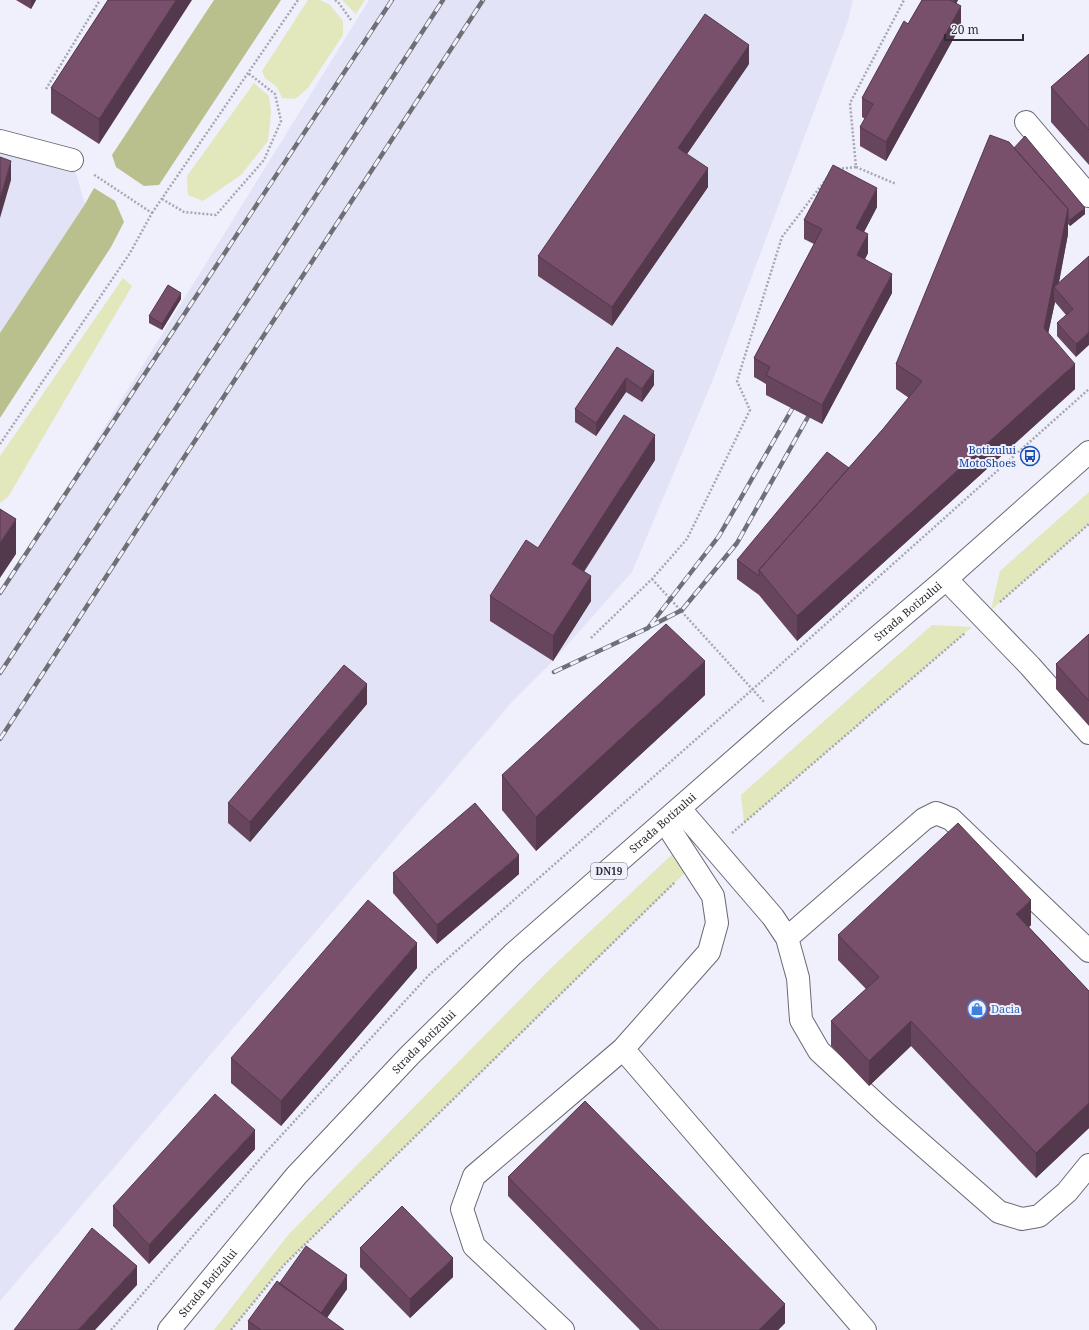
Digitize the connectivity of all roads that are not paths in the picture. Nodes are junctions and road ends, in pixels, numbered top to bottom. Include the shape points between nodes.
1 (1026, 122) dead end
2 (0, 141) edge
3 (72, 160) road end
4 (1089, 196) edge
5 (1089, 452) edge
6 (946, 579) junction
7 (1089, 733) edge
8 (672, 815) junction
9 (787, 938) junction
10 (1089, 952) edge
11 (623, 1049) junction
12 (1089, 1165) edge
13 (170, 1330) edge
14 (563, 1330) edge
15 (864, 1330) edge

1 - 4 main road
2 - 3 main road
5 - 6 main road, Strada Botizului / DN19
6 - 7 main road via 1030,666
6 - 8 main road, Strada Botizului / DN19
8 - 9 main road via 714,848 773,917
8 - 11 main road via 692,866 713,896 717,923 709,952
8 - 13 main road, Strada Botizului / DN19 via 513,954 409,1056 296,1176
9 - 10 main road via 924,819 936,813 951,819
9 - 12 main road via 798,978 801,1020 819,1051 999,1212 1022,1219 1039,1216 1067,1192
11 - 14 main road via 474,1176 462,1209 474,1246
11 - 15 main road

